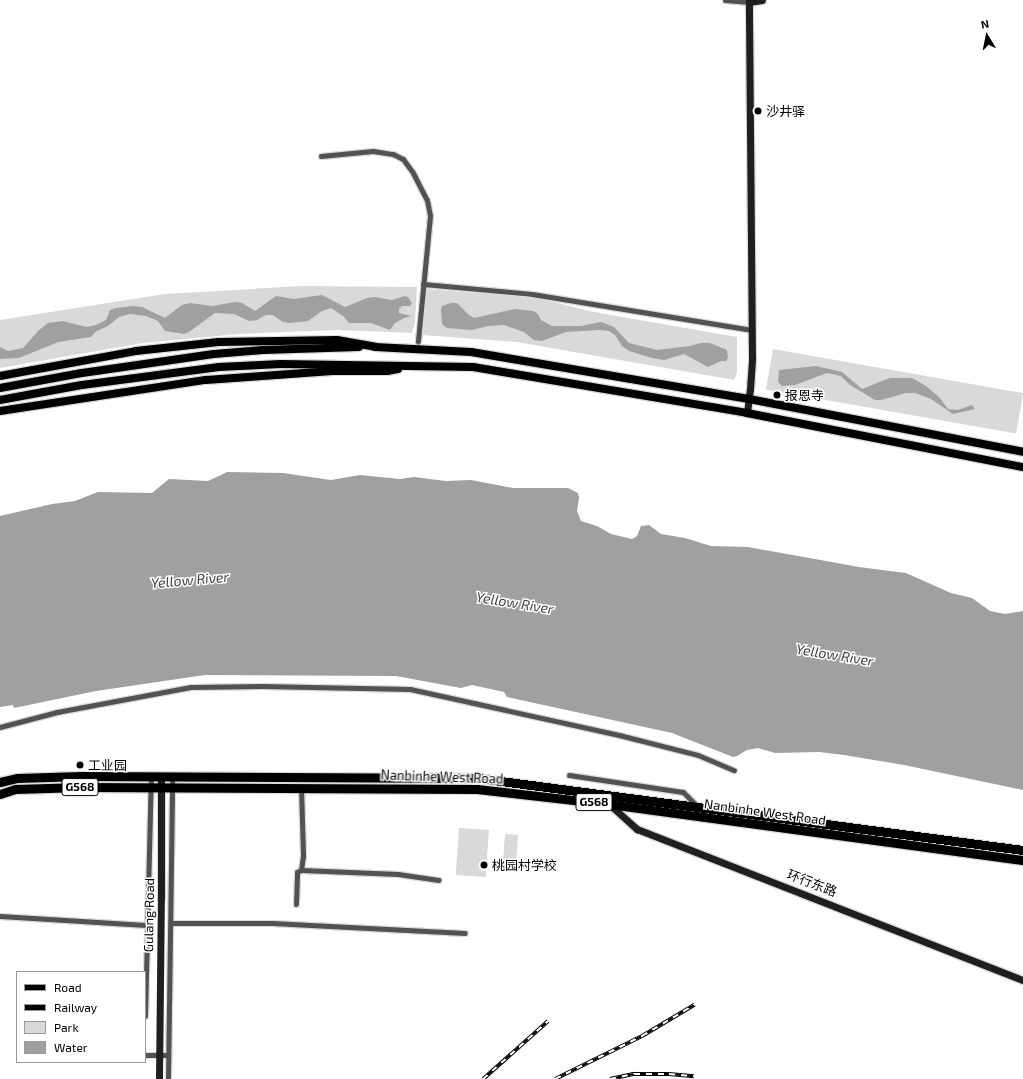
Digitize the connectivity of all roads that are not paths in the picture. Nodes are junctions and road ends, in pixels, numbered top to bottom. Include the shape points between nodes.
1 (725, 0) edge
2 (762, 0) edge
3 (748, 1) edge
4 (321, 156) dead end
5 (424, 284) junction
6 (752, 330) junction
7 (418, 341) dead end
8 (375, 347) junction
9 (418, 366) junction
10 (0, 376) edge
11 (0, 388) edge
12 (749, 399) junction
13 (0, 400) edge
14 (0, 412) edge
15 (747, 413) junction
16 (1023, 452) edge
17 (1023, 467) edge
18 (0, 727) edge
19 (734, 770) dead end
20 (569, 775) dead end
21 (151, 776) junction
22 (161, 776) junction
23 (172, 776) junction
24 (0, 782) edge
25 (151, 787) junction
26 (161, 787) junction
27 (172, 787) junction
28 (301, 787) junction
29 (0, 794) edge
30 (603, 794) junction
31 (608, 804) junction
32 (700, 808) junction
33 (1023, 850) edge
34 (1023, 860) edge
35 (301, 870) junction
36 (439, 880) dead end
37 (296, 904) dead end
38 (0, 916) edge
39 (171, 923) junction
40 (146, 925) junction
41 (465, 933) dead end
42 (145, 971) edge
43 (1023, 980) edge
44 (146, 1055) edge
45 (168, 1055) junction
46 (159, 1079) edge
47 (168, 1079) edge

1 - 3 street
2 - 3 street
3 - 6 street
4 - 5 street via 373,151 393,154 402,159 413,173 429,207
5 - 6 street via 532,294
5 - 7 street
6 - 12 street
8 - 10 main road via 337,340 219,342 136,351
8 - 11 main road via 214,354
8 - 12 main road via 471,352
9 - 13 main road via 281,364 219,367
9 - 14 main road via 387,371 333,371 206,380
9 - 15 main road via 472,367
12 - 15 street
12 - 16 main road
15 - 17 main road
18 - 19 street via 57,712 191,687 410,689 619,735 698,755
20 - 32 street via 683,792
21 - 22 highway, Nanbinhe West Road / G568
21 - 24 highway, Nanbinhe West Road / G568 via 17,778
21 - 25 street
22 - 23 highway, Nanbinhe West Road / G568
22 - 26 street, Gulang Road
23 - 27 street
23 - 30 highway, Nanbinhe West Road / G568 via 478,778
25 - 26 highway, Nanbinhe West Road / G568
25 - 29 highway, Nanbinhe West Road / G568 via 15,789
25 - 40 street
26 - 27 highway, Nanbinhe West Road / G568
26 - 46 street, Gulang Road, bridge
27 - 28 highway, Nanbinhe West Road / G568
27 - 39 street
28 - 31 highway, Nanbinhe West Road / G568 via 477,789
28 - 35 street
30 - 31 street, 环行东路
30 - 32 highway, Nanbinhe West Road / G568
31 - 34 highway, Nanbinhe West Road / G568
31 - 43 street, 环行东路 via 637,829
32 - 33 highway, Nanbinhe West Road / G568
35 - 36 street via 398,874
35 - 37 street via 297,872
38 - 40 street
39 - 41 street via 272,923
39 - 45 street
40 - 42 street
44 - 45 street
45 - 47 street

